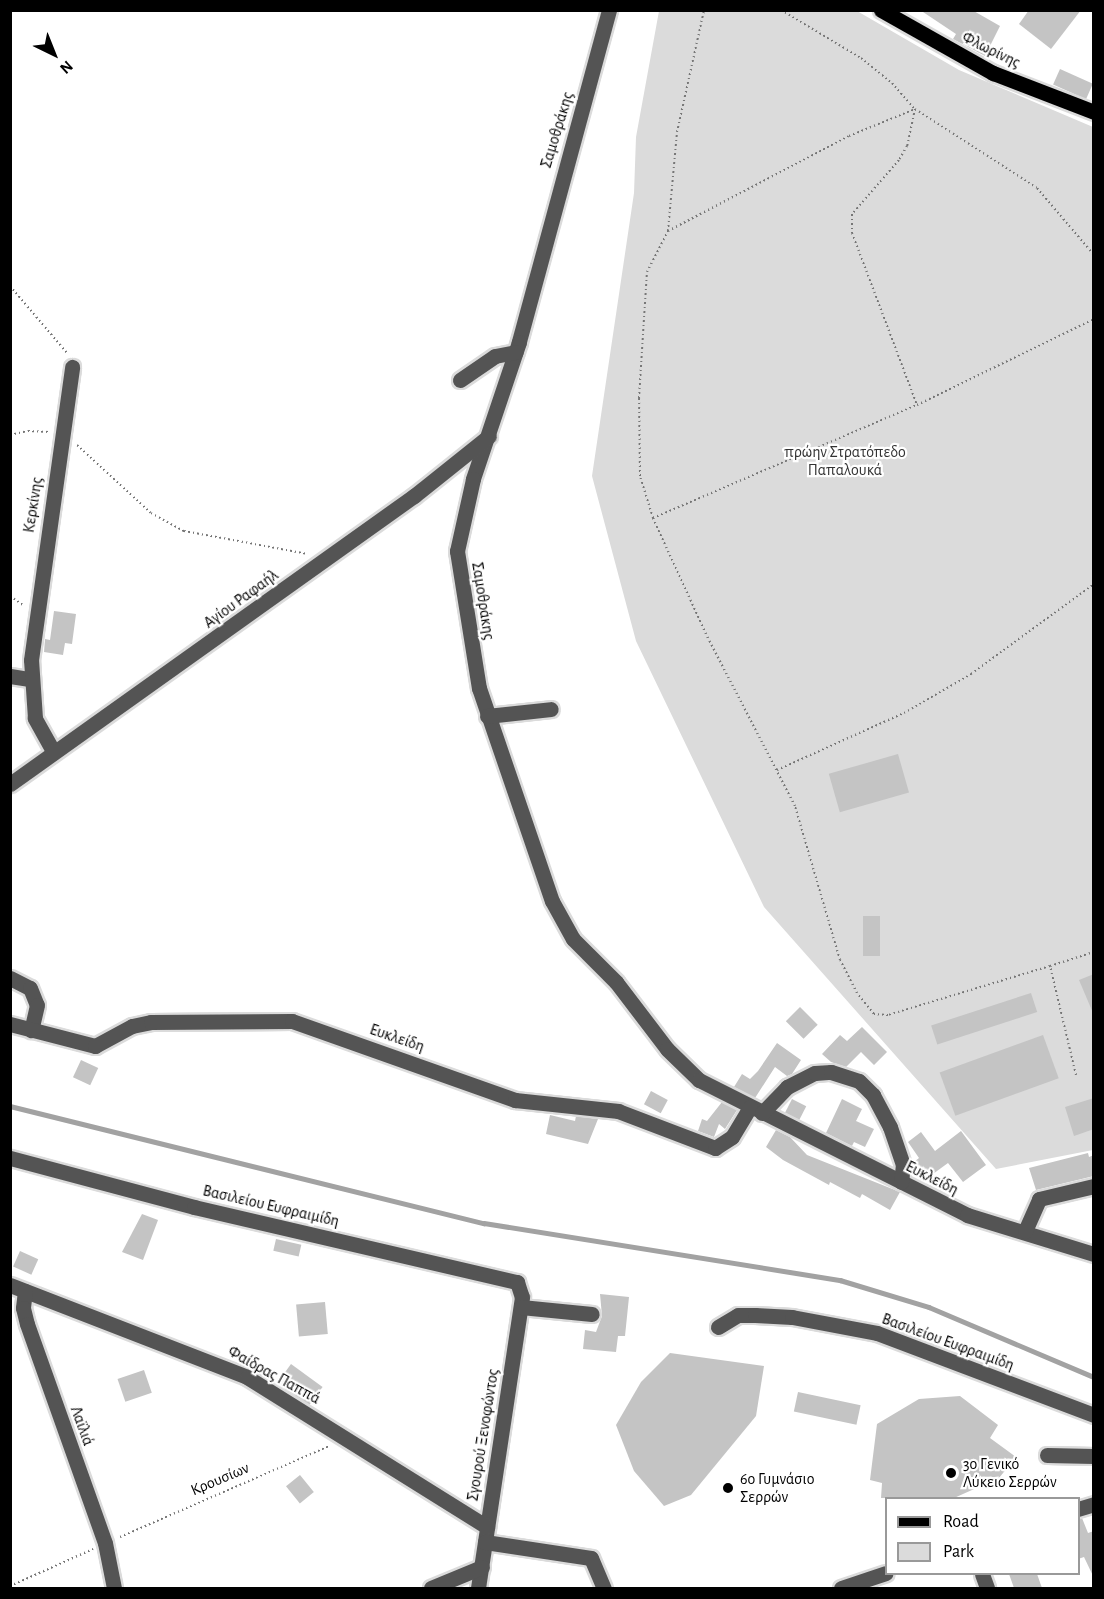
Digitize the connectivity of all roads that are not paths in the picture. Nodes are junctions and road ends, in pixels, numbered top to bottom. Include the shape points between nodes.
1 (609, 10) edge
2 (881, 10) edge
3 (1093, 112) edge
4 (516, 352) junction
5 (72, 367) road end
6 (460, 380) dead end
7 (489, 436) junction
8 (452, 464) junction
9 (473, 479) junction
10 (10, 676) edge
11 (30, 679) junction
12 (551, 709) dead end
13 (487, 716) junction
14 (53, 752) junction
15 (10, 784) edge
16 (10, 978) edge
17 (10, 1024) edge
18 (31, 1030) junction
19 (756, 1110) junction
20 (10, 1158) edge
21 (901, 1182) junction
22 (1094, 1186) edge
23 (1025, 1231) junction
24 (1094, 1254) edge
25 (522, 1287) joint
26 (17, 1288) edge
27 (521, 1307) junction
28 (592, 1314) dead end
29 (718, 1327) dead end
30 (1094, 1415) edge
31 (1047, 1455) dead end
32 (1094, 1456) edge
33 (486, 1535) junction
34 (482, 1567) junction
35 (885, 1573) edge
36 (114, 1588) edge
37 (431, 1588) edge
38 (478, 1588) edge
39 (604, 1588) edge
40 (841, 1588) edge

1 - 4 street, Σαμοθράκης
2 - 3 main road, Φλωρίνης via 993,73
4 - 6 street via 495,356
4 - 7 street, Σαμοθράκης
5 - 11 street, Κερκίνης via 40,570
7 - 8 street, Αγίου Ραφαήλ
7 - 9 street, Σαμοθράκης
8 - 9 street
8 - 14 street, Αγίου Ραφαήλ via 189,659
9 - 13 street, Σαμοθράκης via 457,551 477,680
10 - 11 street
11 - 14 street, Κερκίνης via 38,725
12 - 13 street
13 - 19 street, Σαμοθράκης via 529,840 564,925 686,1070
14 - 15 street, Αγίου Ραφαήλ
16 - 18 street via 30,988 37,1005
17 - 18 street, Ευκλείδη
18 - 19 street, Ευκλείδη via 95,1046 132,1026 151,1022 292,1021 515,1100 618,1111 716,1148 732,1137
19 - 21 street, Ευκλείδη
19 - 21 street via 814,1073 831,1072 859,1081 873,1095 890,1127 903,1164
20 - 25 street, Βασιλείου Ευφραιμίδη via 217,1212 513,1279
21 - 23 street, Ευκλείδη via 968,1215
22 - 23 street via 1042,1197 1033,1205
23 - 24 street, Ευκλείδη
25 - 27 street, Σγουρού Ξενοφώντος
26 - 33 street, Φαίδρας Παππά via 228,1369 269,1389
26 - 36 street, Λαϊλιά via 105,1544
27 - 28 street
27 - 33 street, Σγουρού Ξενοφώντος
29 - 30 street, Βασιλείου Ευφραιμίδη via 728,1318 755,1315 792,1317 878,1333
31 - 32 street
33 - 34 street, Σγουρού Ξενοφώντος
33 - 39 street via 593,1560
34 - 37 street
34 - 38 street, Σγουρού Ξενοφώντος
35 - 40 street

